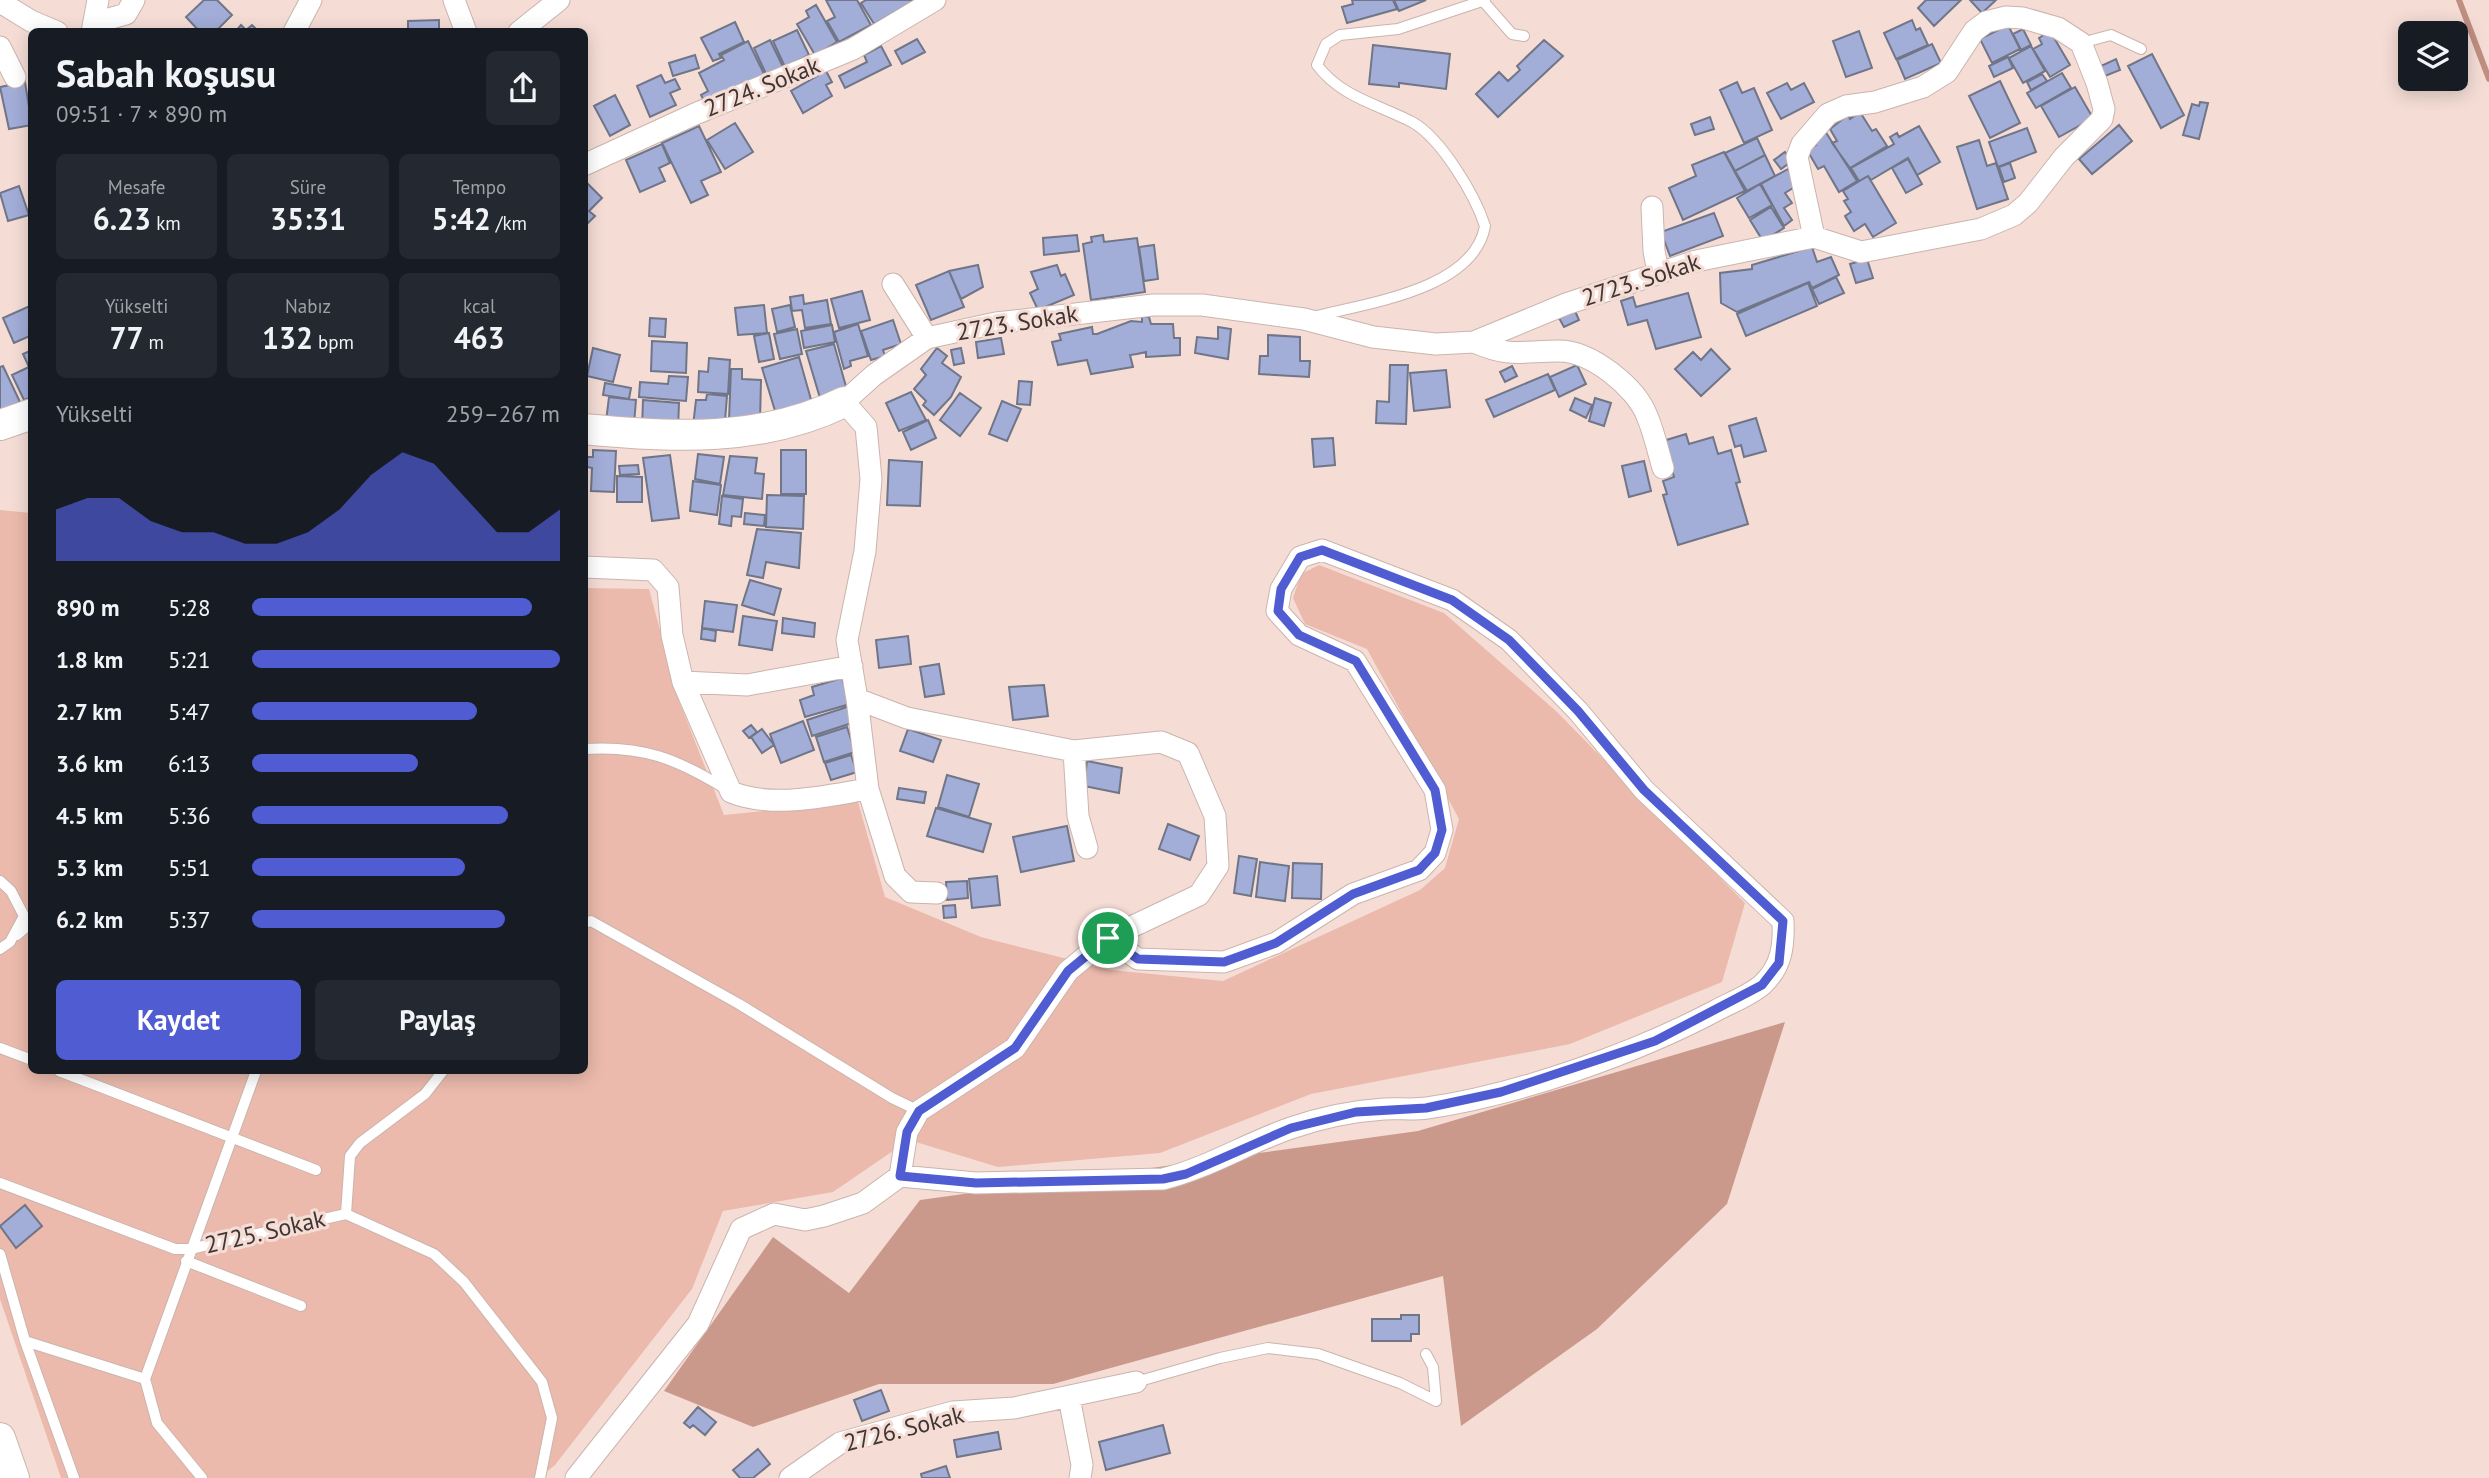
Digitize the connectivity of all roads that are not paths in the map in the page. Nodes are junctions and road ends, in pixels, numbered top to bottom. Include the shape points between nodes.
1 (98, 0) edge
2 (134, 0) edge
3 (311, 0) edge
4 (454, 0) edge
5 (466, 0) edge
6 (559, 0) edge
7 (934, 0) edge
8 (1484, 0) edge
9 (0, 2) edge
10 (93, 27) edge
11 (47, 28) edge
12 (296, 28) edge
13 (466, 28) edge
14 (468, 28) edge
15 (524, 28) edge
16 (1524, 36) dead end
17 (2081, 43) junction
18 (0, 47) edge
19 (2140, 49) dead end
20 (15, 77) dead end
21 (588, 163) edge
22 (1652, 207) dead end
23 (1814, 237) junction
24 (1658, 272) junction
25 (893, 285) dead end
26 (1304, 319) junction
27 (927, 338) junction
28 (1474, 342) junction
29 (844, 402) junction
30 (28, 415) edge
31 (0, 425) edge
32 (588, 429) edge
33 (1663, 468) dead end
34 (588, 567) edge
35 (852, 666) junction
36 (683, 682) junction
37 (858, 699) junction
38 (588, 749) edge
39 (1074, 751) junction
40 (868, 789) junction
41 (731, 792) junction
42 (1087, 848) dead end
43 (0, 881) edge
44 (937, 893) dead end
45 (588, 922) edge
46 (28, 926) edge
47 (1108, 938) junction
48 (10, 942) junction
49 (0, 949) edge
50 (0, 1048) edge
51 (28, 1058) edge
52 (67, 1074) edge
53 (255, 1074) edge
54 (441, 1074) edge
55 (919, 1111) junction
56 (232, 1137) junction
57 (316, 1170) dead end
58 (900, 1176) junction
59 (0, 1184) edge
60 (346, 1214) junction
61 (0, 1254) edge
62 (188, 1255) junction
63 (301, 1306) dead end
64 (25, 1340) junction
65 (1426, 1354) dead end
66 (145, 1379) junction
67 (1136, 1382) joint
68 (1069, 1396) junction
69 (0, 1438) edge
70 (14, 1478) edge
71 (74, 1478) edge
72 (202, 1478) edge
73 (540, 1478) edge
74 (576, 1478) edge
75 (790, 1478) edge
76 (1080, 1478) edge

1 - 10 street
2 - 10 street via 126,14
3 - 12 street
4 - 13 street
5 - 14 street
6 - 15 street
7 - 21 street, 2724. Sokak via 853,49
8 - 16 lane via 1512,34
8 - 26 lane via 1398,29 1340,35 1326,44 1317,65 1342,90 1415,124 1431,139 1480,212 1485,226 1479,248 1435,282
9 - 11 street
17 - 19 lane via 2111,35
17 - 23 street, 2723. Sokak via 2097,83 2102,119 2014,215 1981,229 1861,252
17 - 23 street via 2058,28 2023,18 1986,22 1974,31 1947,72 1923,88 1828,114 1802,144 1797,157
18 - 20 street
22 - 24 street
23 - 24 street, 2723. Sokak
24 - 28 street, 2723. Sokak
25 - 27 street
26 - 27 street, 2723. Sokak via 1202,305 1153,305 996,323
26 - 28 street, 2723. Sokak via 1373,337 1436,344
27 - 29 street, 2723. Sokak via 873,375
28 - 33 street, 2723. Sokak via 1500,354 1562,351 1617,376 1646,413
29 - 32 street, 2723. Sokak via 814,417 764,431 685,434
29 - 35 street via 866,427 871,480 864,551 847,640
30 - 31 street
34 - 36 street via 653,570 668,587 672,635
35 - 36 street via 747,685
35 - 37 street
36 - 41 street
37 - 39 street via 907,718
37 - 40 street
38 - 41 lane via 617,747 662,756 684,763
39 - 42 street via 1078,816
39 - 47 street via 1161,742 1188,753 1215,816 1218,866 1199,895
40 - 41 street via 795,800
40 - 44 street via 895,876 911,892
43 - 48 lane via 24,916
45 - 55 lane via 739,1004
46 - 48 lane
47 - 55 street via 1068,971 1015,1048
47 - 58 street via 1138,959 1224,962 1276,943 1353,894 1419,870 1435,853 1442,830 1435,790 1363,671 1356,661 1299,635 1278,611 1281,589 1300,557 1322,550 1452,600 1509,640 1578,711 1644,790 1783,921 1784,938 1779,963 1771,975 1743,997 1655,1041 1501,1092 1426,1108 1356,1112 1291,1128 1186,1174 1163,1179 989,1183
48 - 49 lane
50 - 51 lane
52 - 56 lane
53 - 56 lane
54 - 60 lane via 425,1094 360,1143 350,1156
55 - 58 street via 907,1132
56 - 57 lane
56 - 62 lane
58 - 74 street via 863,1203 805,1220 774,1214 741,1229 698,1324
59 - 62 lane, 2725. Sokak
60 - 62 lane, 2725. Sokak
60 - 73 lane, 2725. Sokak via 434,1254 448,1265 542,1382 552,1418
61 - 64 lane
62 - 63 lane
62 - 66 lane
64 - 66 lane
64 - 71 lane
65 - 67 lane via 1433,1367 1436,1401 1400,1382 1318,1354 1268,1348
66 - 72 lane via 157,1423
67 - 68 street, 2726. Sokak
68 - 75 street, 2726. Sokak via 1014,1408 953,1412 840,1443
68 - 76 street via 1082,1465
69 - 70 street

